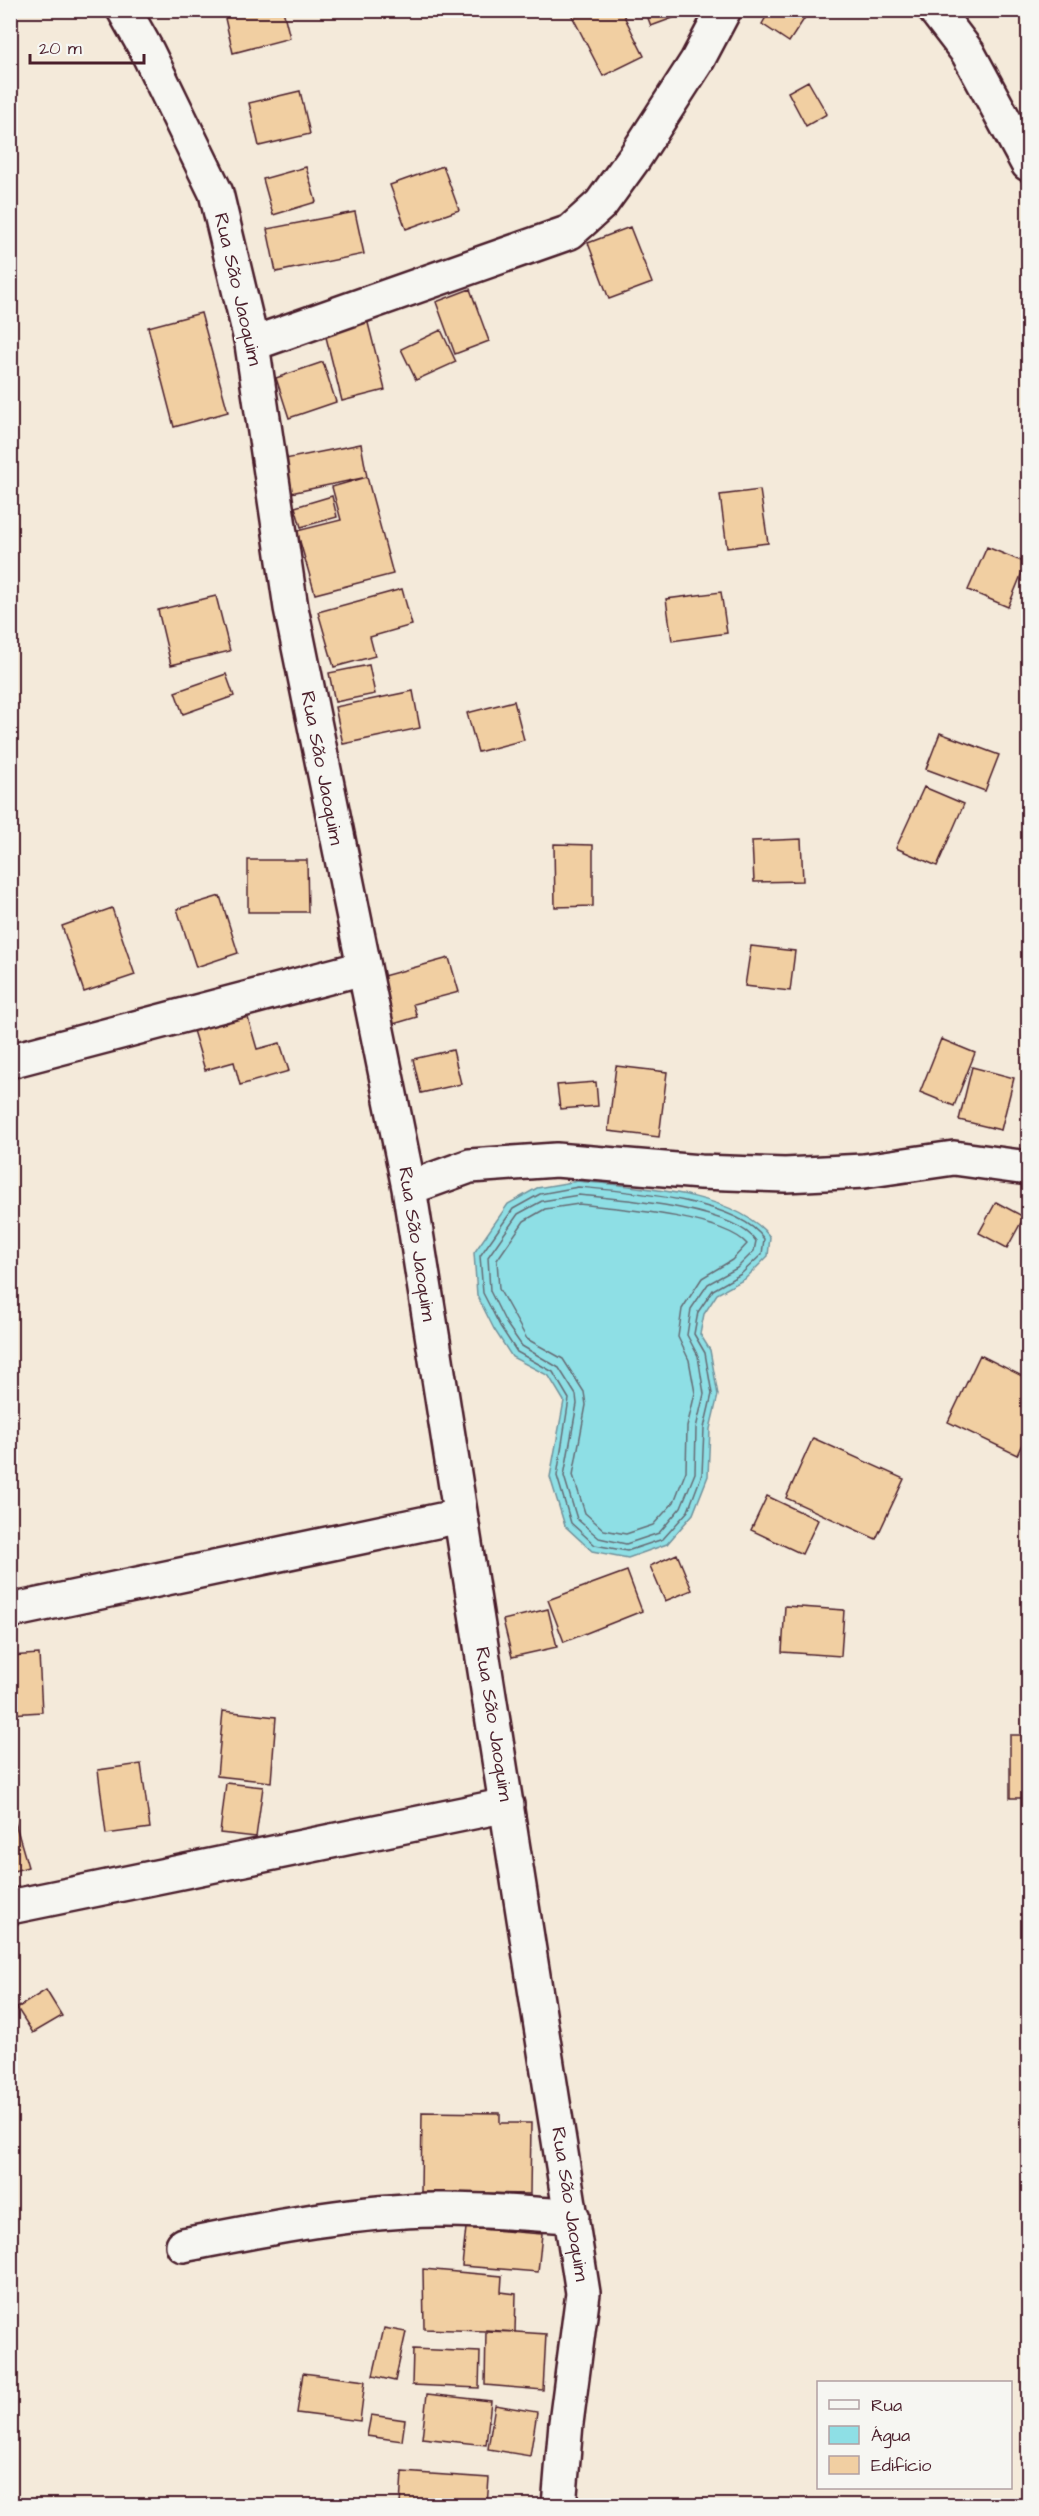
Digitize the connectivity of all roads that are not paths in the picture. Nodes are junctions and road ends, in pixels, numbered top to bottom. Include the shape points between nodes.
1 (124, 10) edge
2 (724, 10) edge
3 (935, 10) edge
4 (1029, 164) edge
5 (252, 344) junction
6 (363, 968) junction
7 (10, 1061) edge
8 (1029, 1168) edge
9 (409, 1188) junction
10 (460, 1516) junction
11 (10, 1611) edge
12 (507, 1805) junction
13 (10, 1907) edge
14 (572, 2216) junction
15 (183, 2245) dead end
16 (559, 2505) edge

1 - 5 street, Rua São Jaoquim via 216,193
2 - 5 street via 698,62 635,157 601,204 570,232
3 - 4 street via 968,54
5 - 6 street, Rua São Jaoquim via 291,608
6 - 7 street
6 - 9 street, Rua São Jaoquim
8 - 9 street via 954,1158 864,1172 785,1175 556,1160 470,1166
9 - 10 street, Rua São Jaoquim
10 - 11 street
10 - 12 street, Rua São Jaoquim
12 - 13 street
12 - 14 street, Rua São Jaoquim
14 - 15 street via 392,2212 324,2218
14 - 16 street, Rua São Jaoquim via 583,2293

